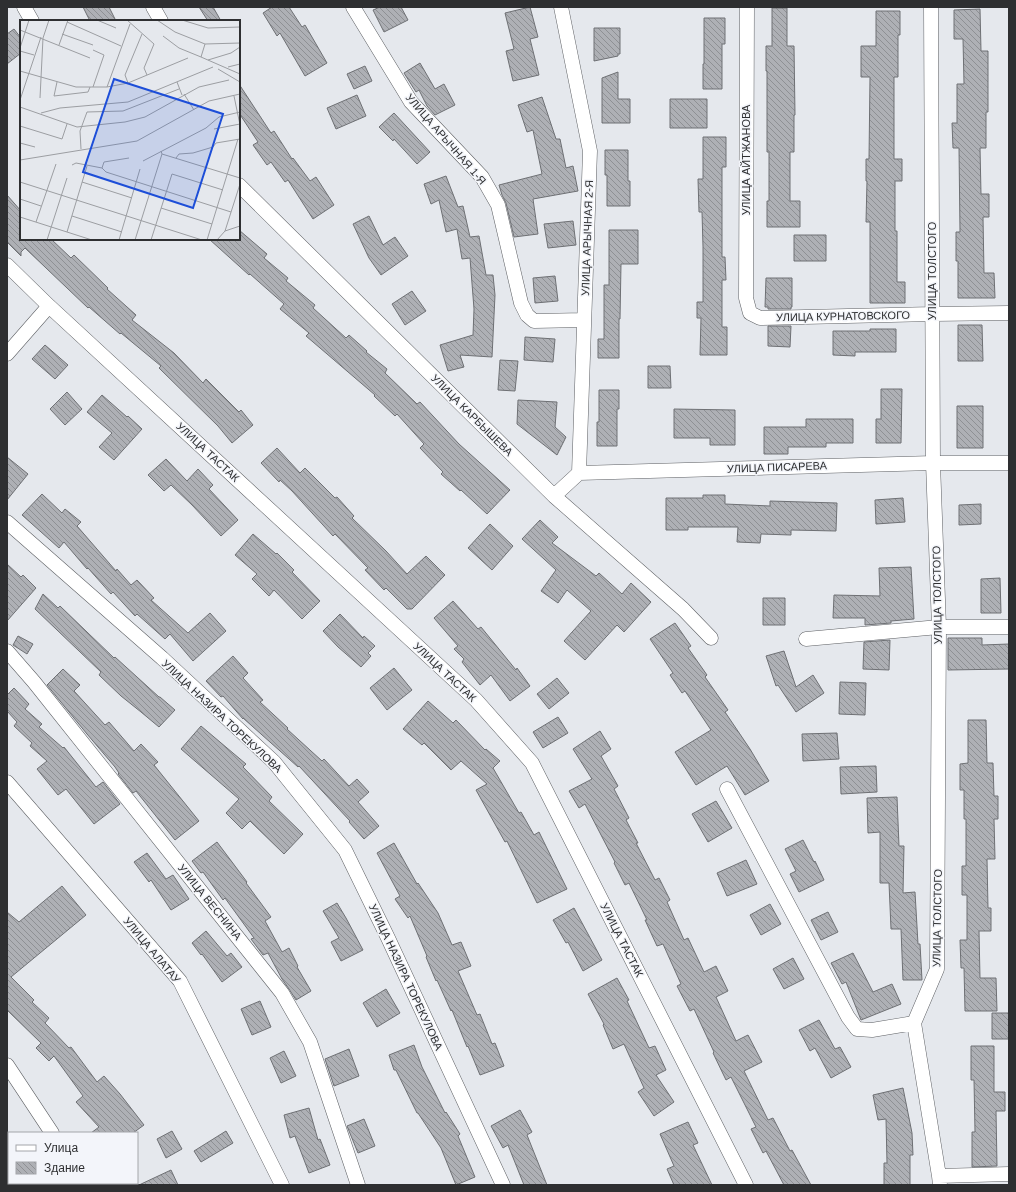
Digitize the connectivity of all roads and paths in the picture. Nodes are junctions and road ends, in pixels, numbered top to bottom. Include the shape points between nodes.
1 (24, 7) edge
2 (153, 7) edge
3 (353, 7) edge
4 (561, 7) edge
5 (747, 7) edge
6 (931, 7) edge
7 (31, 20) edge
8 (160, 20) edge
9 (240, 186) edge
10 (7, 265) edge
11 (49, 306) junction
12 (750, 313) joint
13 (1009, 313) edge
14 (933, 314) junction
15 (584, 320) junction
16 (7, 354) edge
17 (934, 463) junction
18 (1009, 463) edge
19 (579, 473) junction
20 (554, 496) junction
21 (7, 522) edge
22 (939, 627) junction
23 (1009, 627) edge
24 (712, 638) dead end
25 (806, 639) dead end
26 (7, 651) edge
27 (7, 782) edge
28 (728, 789) dead end
29 (914, 1023) junction
30 (7, 1065) edge
31 (51, 1132) edge
32 (1009, 1174) edge
33 (940, 1180) edge
34 (282, 1185) edge
35 (358, 1185) edge
36 (503, 1185) edge
37 (746, 1185) edge

1 - 7 street
2 - 8 street
3 - 15 street, УЛИЦА АРЫЧНАЯ 1-Я via 411,102 482,177 498,206 521,303 527,315 534,321
4 - 15 street, УЛИЦА АРЫЧНАЯ 2-Я via 590,151
5 - 12 street, УЛИЦА АЙТЖАНОВА via 746,298
6 - 14 street, УЛИЦА ТОЛСТОГО
9 - 20 street, УЛИЦА КАРБЫШЕВА
10 - 11 street, УЛИЦА ТАСТАК
11 - 16 street
11 - 37 street, УЛИЦА ТАСТАК via 476,700 532,763
12 - 14 street, УЛИЦА КУРНАТОВСКОГО via 760,318
13 - 14 street, УЛИЦА КУРНАТОВСКОГО
14 - 17 street, УЛИЦА ТОЛСТОГО
15 - 19 street, УЛИЦА АРЫЧНАЯ 2-Я
17 - 18 street, УЛИЦА ПИСАРЕВА
17 - 19 street, УЛИЦА ПИСАРЕВА
17 - 22 street, УЛИЦА ТОЛСТОГО
19 - 20 street
20 - 24 street, УЛИЦА КАРБЫШЕВА via 683,609
21 - 36 street, УЛИЦА НАЗИРА ТОРЕКУЛОВА via 162,658 274,762 345,850
22 - 23 street
22 - 25 street
22 - 29 street, УЛИЦА ТОЛСТОГО via 937,969
26 - 35 street, УЛИЦА ВЕСНИНА via 282,993 310,1042
27 - 34 street, УЛИЦА АЛАТАУ via 180,981
28 - 29 street via 848,1017 857,1029 872,1030
29 - 33 street
30 - 31 street
32 - 33 street

